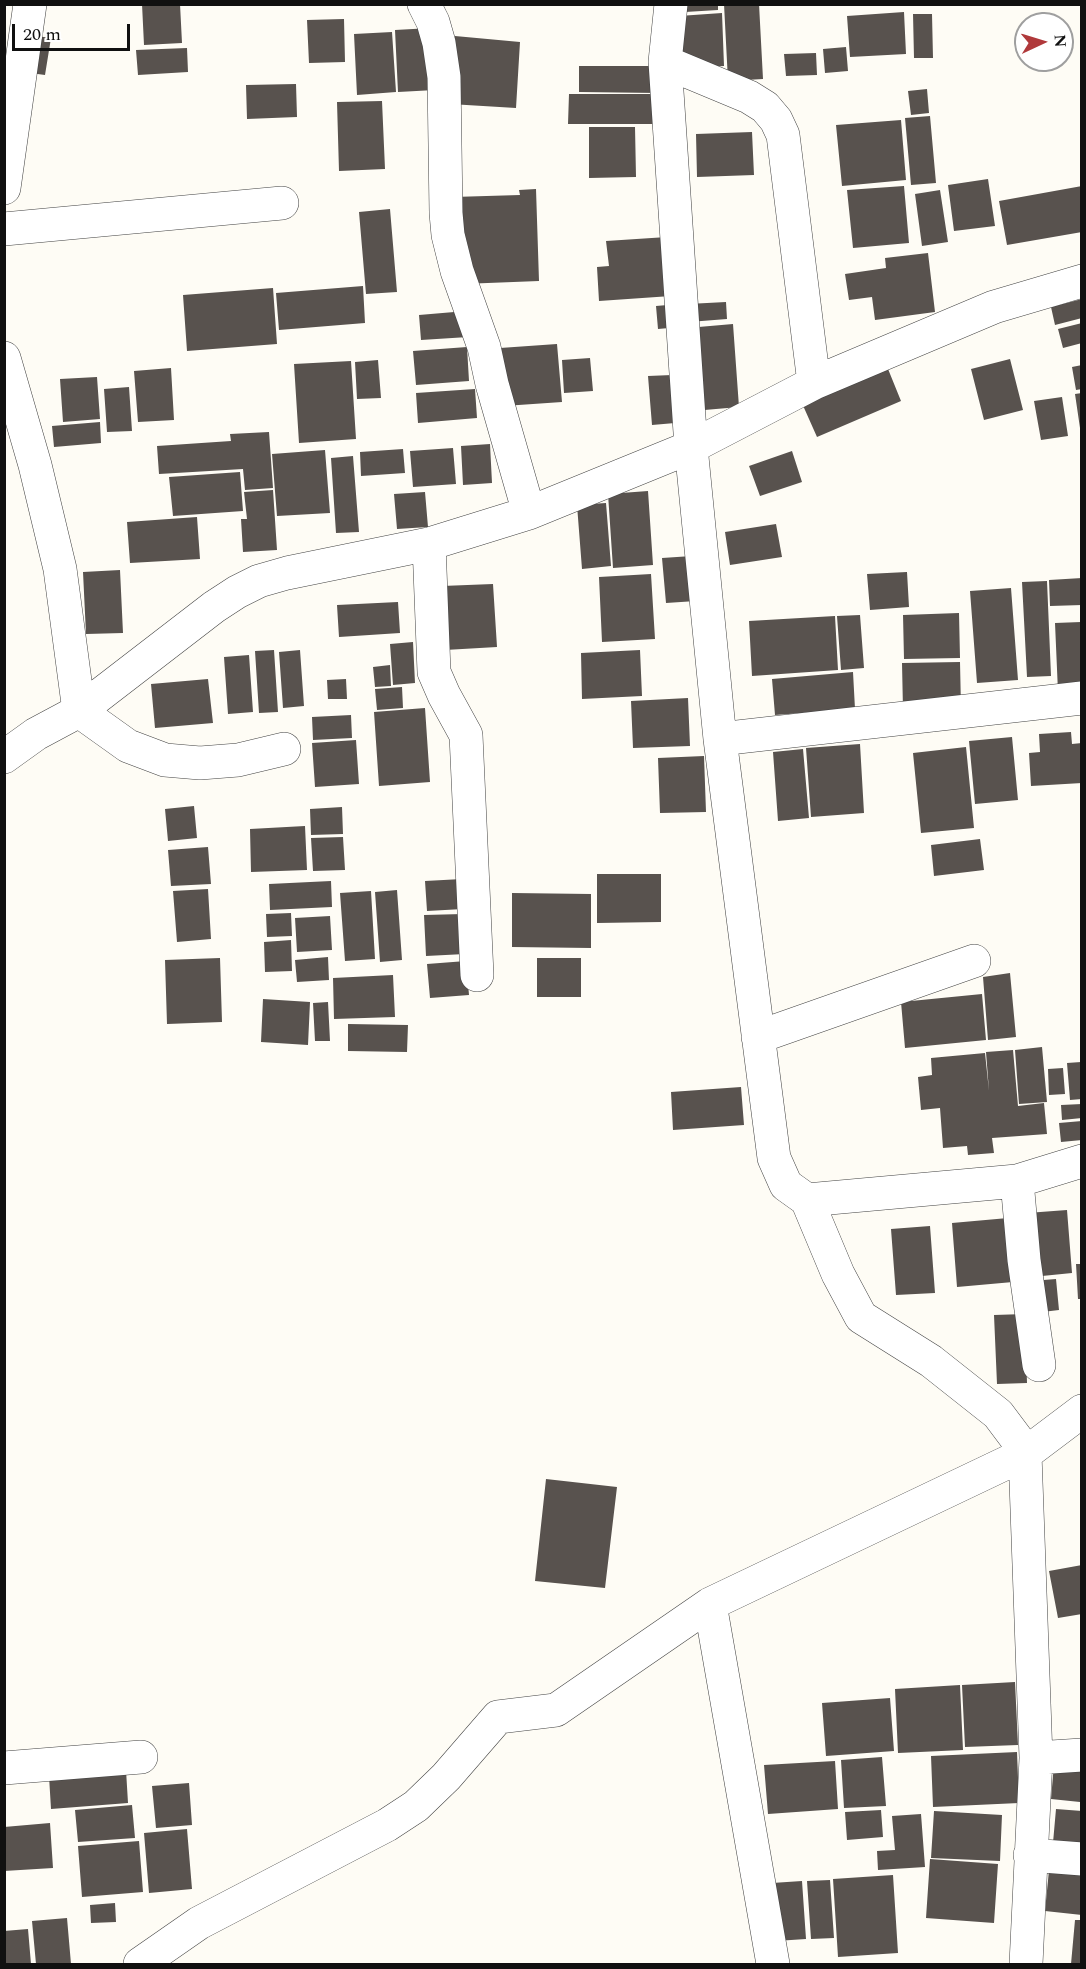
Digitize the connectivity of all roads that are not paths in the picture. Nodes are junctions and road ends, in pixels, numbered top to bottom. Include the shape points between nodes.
1 (30, 4) edge
2 (424, 4) edge
3 (671, 4) edge
4 (665, 62) junction
5 (4, 188) edge
6 (282, 203) dead end
7 (4, 229) edge
8 (1082, 281) edge
9 (4, 358) edge
10 (814, 383) junction
11 (691, 447) junction
12 (529, 513) junction
13 (429, 544) junction
14 (1082, 698) edge
15 (79, 711) junction
16 (720, 739) junction
17 (284, 749) dead end
18 (4, 757) edge
19 (974, 962) dead end
20 (477, 975) dead end
21 (758, 1037) junction
22 (1082, 1161) edge
23 (1017, 1181) junction
24 (807, 1200) junction
25 (1039, 1365) dead end
26 (1082, 1411) edge
27 (1022, 1448) junction
28 (710, 1604) junction
29 (1082, 1755) edge
30 (141, 1756) dead end
31 (1036, 1758) junction
32 (4, 1768) edge
33 (1030, 1855) junction
34 (1082, 1859) edge
35 (140, 1965) edge
36 (773, 1965) edge
37 (1026, 1965) edge

1 - 5 street
2 - 12 street via 433,22 443,68 448,235 484,347
3 - 4 street
4 - 10 street via 749,97 765,107 783,135
4 - 11 street
6 - 7 street
8 - 10 street via 994,307
9 - 15 street via 60,569
10 - 11 street
11 - 12 street
11 - 16 street
12 - 13 street
13 - 15 street via 259,581 214,607
13 - 20 street via 434,672 466,735
14 - 16 street
15 - 17 street via 128,746 165,760 238,760
15 - 18 street
16 - 21 street
19 - 21 street
21 - 24 street via 774,1158 786,1185
22 - 23 street
23 - 24 street
23 - 25 street
24 - 27 street via 861,1317 931,1361 998,1414
26 - 27 street
27 - 28 street
27 - 31 street
28 - 35 street via 556,1710 498,1717 416,1806 199,1923
28 - 36 street
29 - 31 street
30 - 32 street
31 - 33 street
33 - 34 street
33 - 37 street

